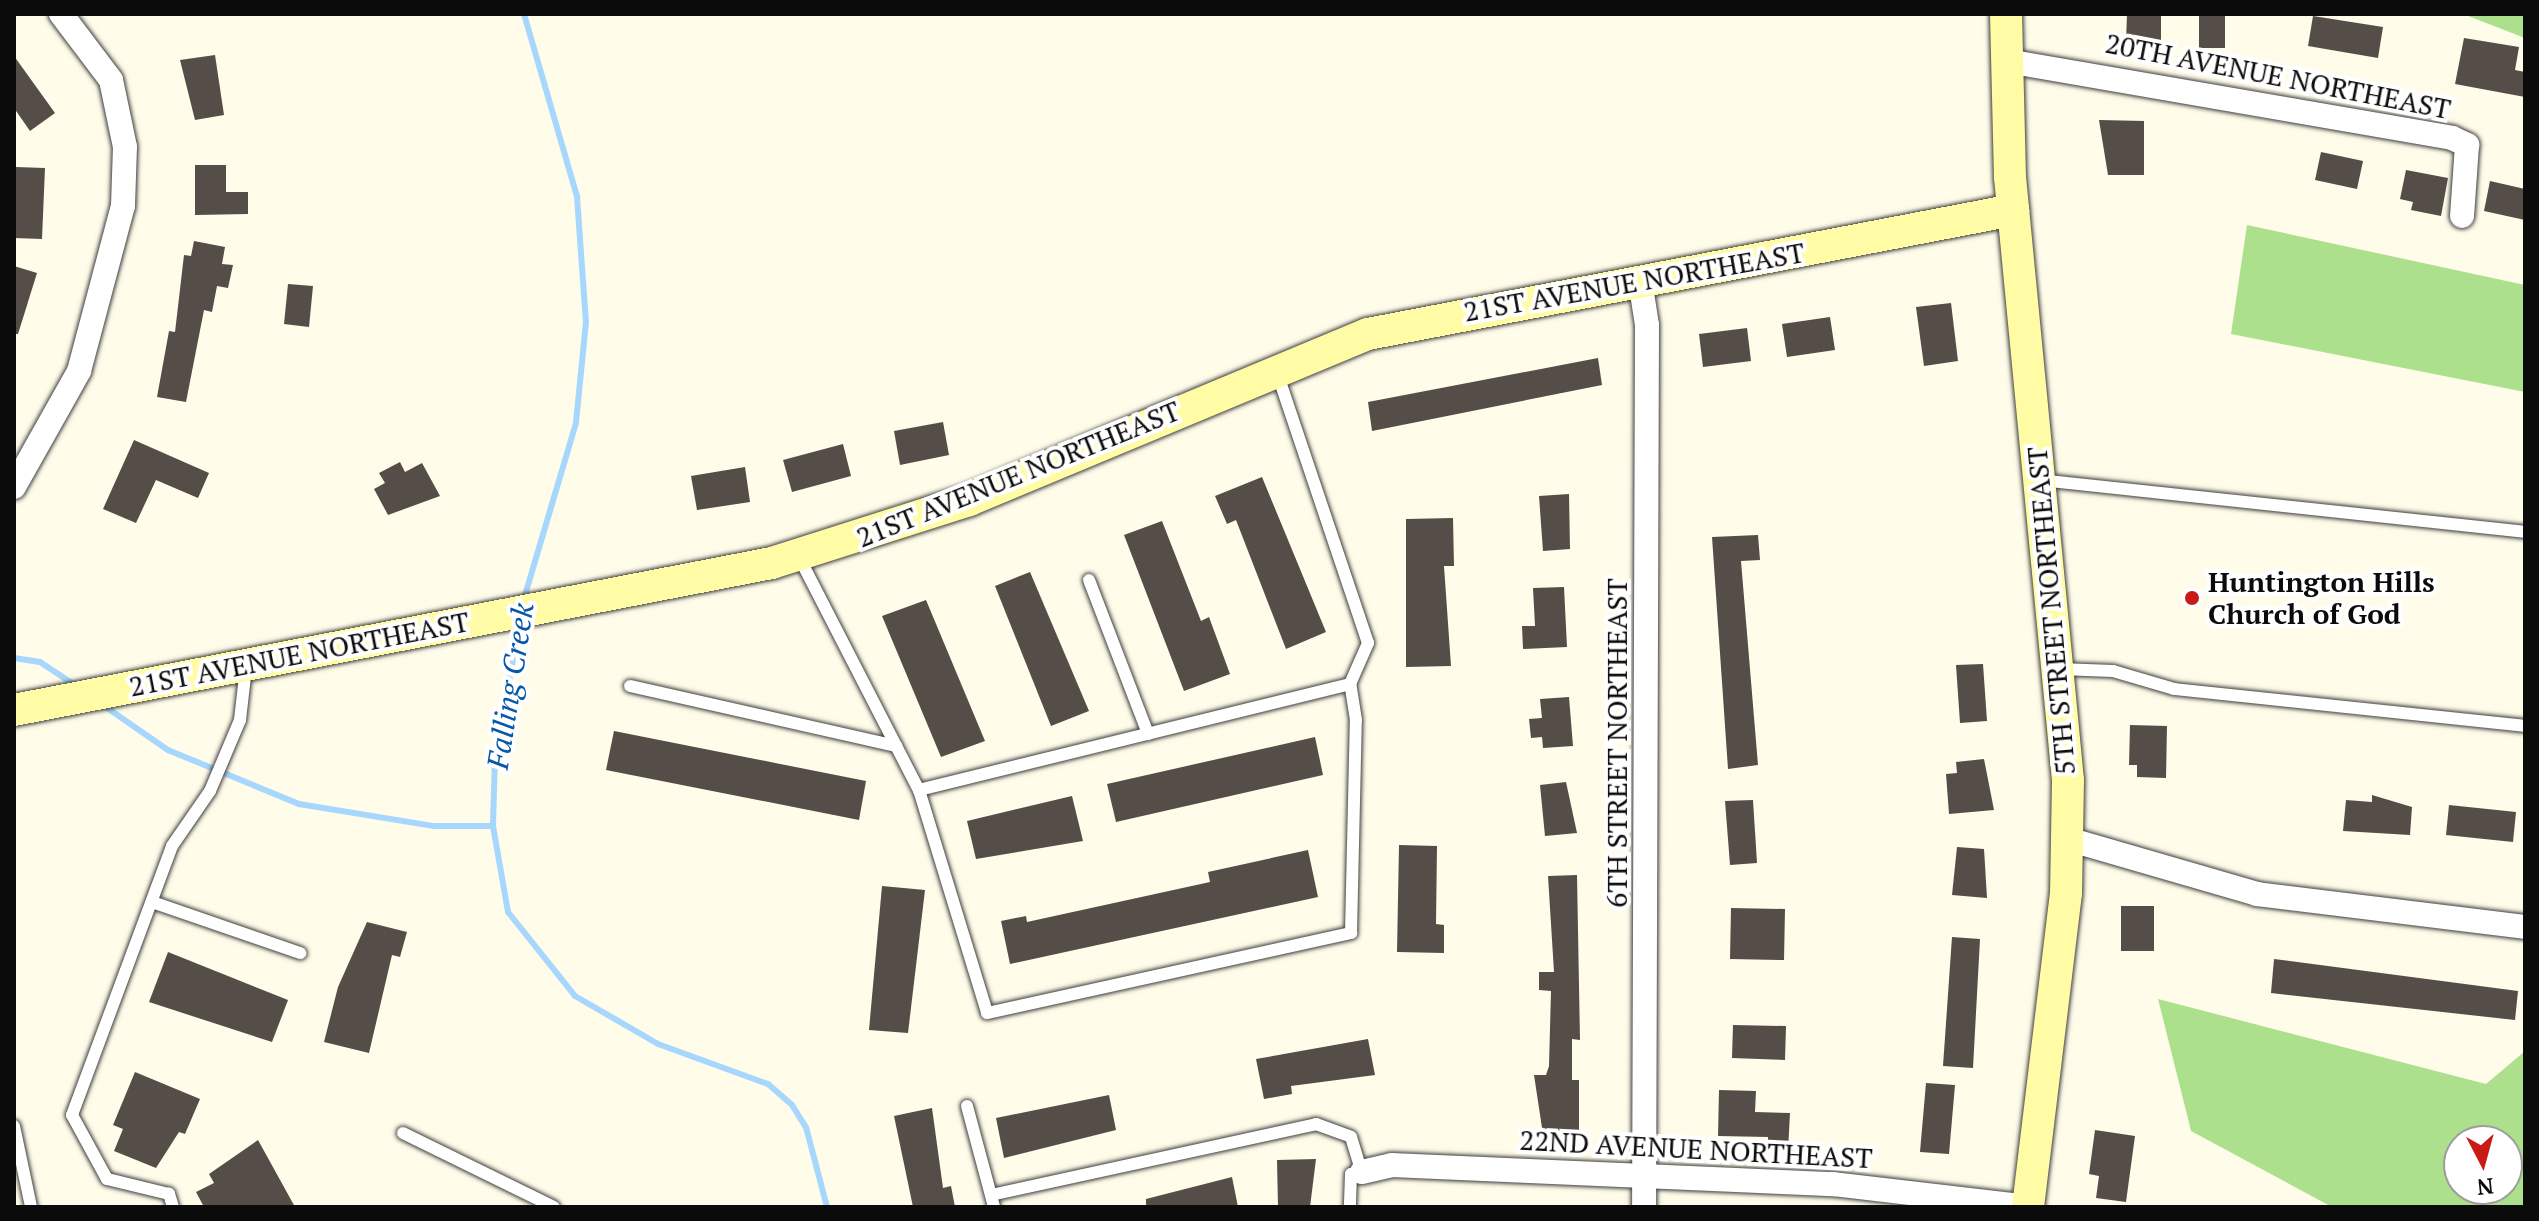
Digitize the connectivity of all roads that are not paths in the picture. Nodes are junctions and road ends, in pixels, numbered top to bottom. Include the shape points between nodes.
1 (61, 14) edge
2 (2006, 14) edge
3 (2007, 61) junction
4 (2013, 210) junction
5 (2462, 216) dead end
6 (1640, 280) junction
7 (1276, 368) junction
8 (2040, 480) junction
9 (14, 487) edge
10 (2525, 532) edge
11 (799, 556) junction
12 (1089, 580) dead end
13 (247, 664) junction
14 (2060, 669) junction
15 (1350, 684) junction
16 (630, 686) dead end
17 (14, 710) edge
18 (2525, 726) edge
19 (1148, 734) junction
20 (896, 746) junction
21 (919, 790) junction
22 (2068, 839) junction
23 (152, 902) junction
24 (2525, 927) edge
25 (300, 953) dead end
26 (967, 1106) dead end
27 (14, 1126) edge
28 (403, 1133) dead end
29 (1362, 1172) junction
30 (1645, 1177) junction
31 (993, 1201) edge
32 (31, 1207) edge
33 (173, 1207) edge
34 (554, 1207) edge
35 (1350, 1207) edge
36 (1644, 1207) edge
37 (2028, 1207) edge

1 - 9 street via 94,50 114,91 125,147 123,206 79,371
2 - 3 street, 5TH STREET NORTHEAST
3 - 4 street, 5TH STREET NORTHEAST
3 - 5 street, 20TH AVENUE NORTHEAST via 2452,138 2467,145
4 - 6 street, 21ST AVENUE NORTHEAST
4 - 8 street, 5TH STREET NORTHEAST
6 - 7 street, 21ST AVENUE NORTHEAST via 1368,334
6 - 30 street, 6TH STREET NORTHEAST via 1647,325
7 - 11 street, 21ST AVENUE NORTHEAST via 969,500
7 - 15 lane via 1368,643
8 - 10 lane
8 - 14 street, 5TH STREET NORTHEAST
11 - 13 street, 21ST AVENUE NORTHEAST
11 - 20 lane
12 - 19 lane
13 - 17 street, 21ST AVENUE NORTHEAST
13 - 23 lane via 240,720 210,791 172,846
14 - 18 lane via 2113,671 2174,689
14 - 22 street, 5TH STREET NORTHEAST
15 - 19 lane
15 - 21 lane via 1356,720 1351,933 987,1013
16 - 20 lane
19 - 21 lane
20 - 21 lane
22 - 24 street via 2257,894
22 - 37 street, 5TH STREET NORTHEAST
23 - 25 lane
23 - 33 lane via 72,1115 107,1179 169,1194
26 - 31 lane
27 - 32 lane
28 - 34 lane
29 - 30 street, 22ND AVENUE NORTHEAST via 1392,1165
29 - 31 lane via 1351,1137 1316,1124
29 - 35 lane via 1351,1174
30 - 36 street, 6TH STREET NORTHEAST
30 - 37 street, 22ND AVENUE NORTHEAST via 1871,1186

